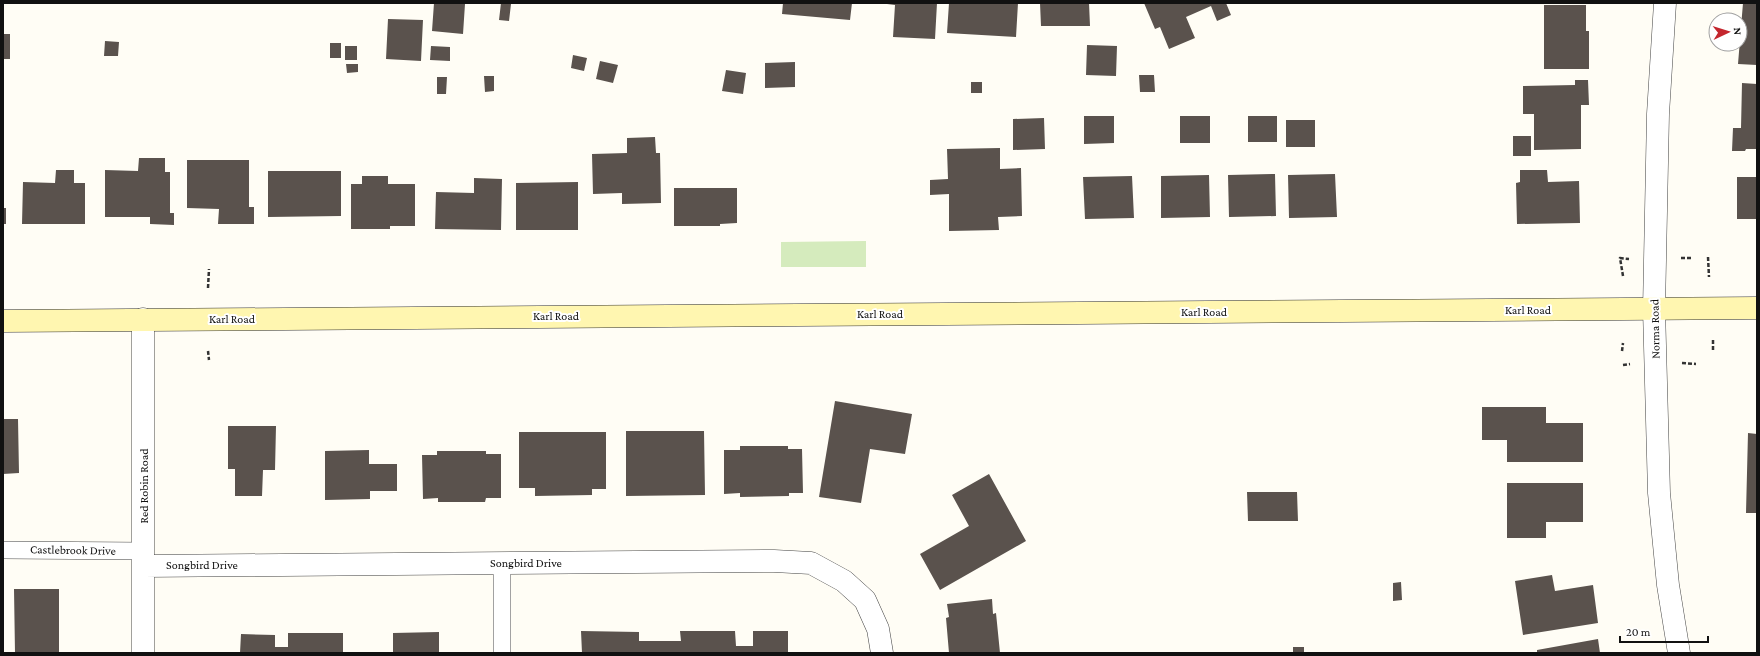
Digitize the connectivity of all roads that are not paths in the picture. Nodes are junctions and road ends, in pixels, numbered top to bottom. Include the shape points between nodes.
1 (1665, 3) edge
2 (1757, 308) edge
3 (1654, 309) junction
4 (143, 319) junction
5 (3, 321) edge
6 (3, 550) edge
7 (144, 558) junction
8 (502, 563) junction
9 (143, 653) edge
10 (502, 653) edge
11 (882, 653) edge
12 (1679, 653) edge

1 - 3 street, Norma Road via 1658,114
2 - 3 main road, Karl Road
3 - 4 main road, Karl Road
3 - 12 street, Norma Road via 1660,493 1668,584
4 - 5 main road, Karl Road
4 - 7 street, Red Robin Road
6 - 7 lane, Castlebrook Drive
7 - 8 street, Songbird Drive
7 - 9 street, Red Robin Road
8 - 10 lane
8 - 11 street, Songbird Drive via 774,561 812,564 844,581 865,600 878,629

